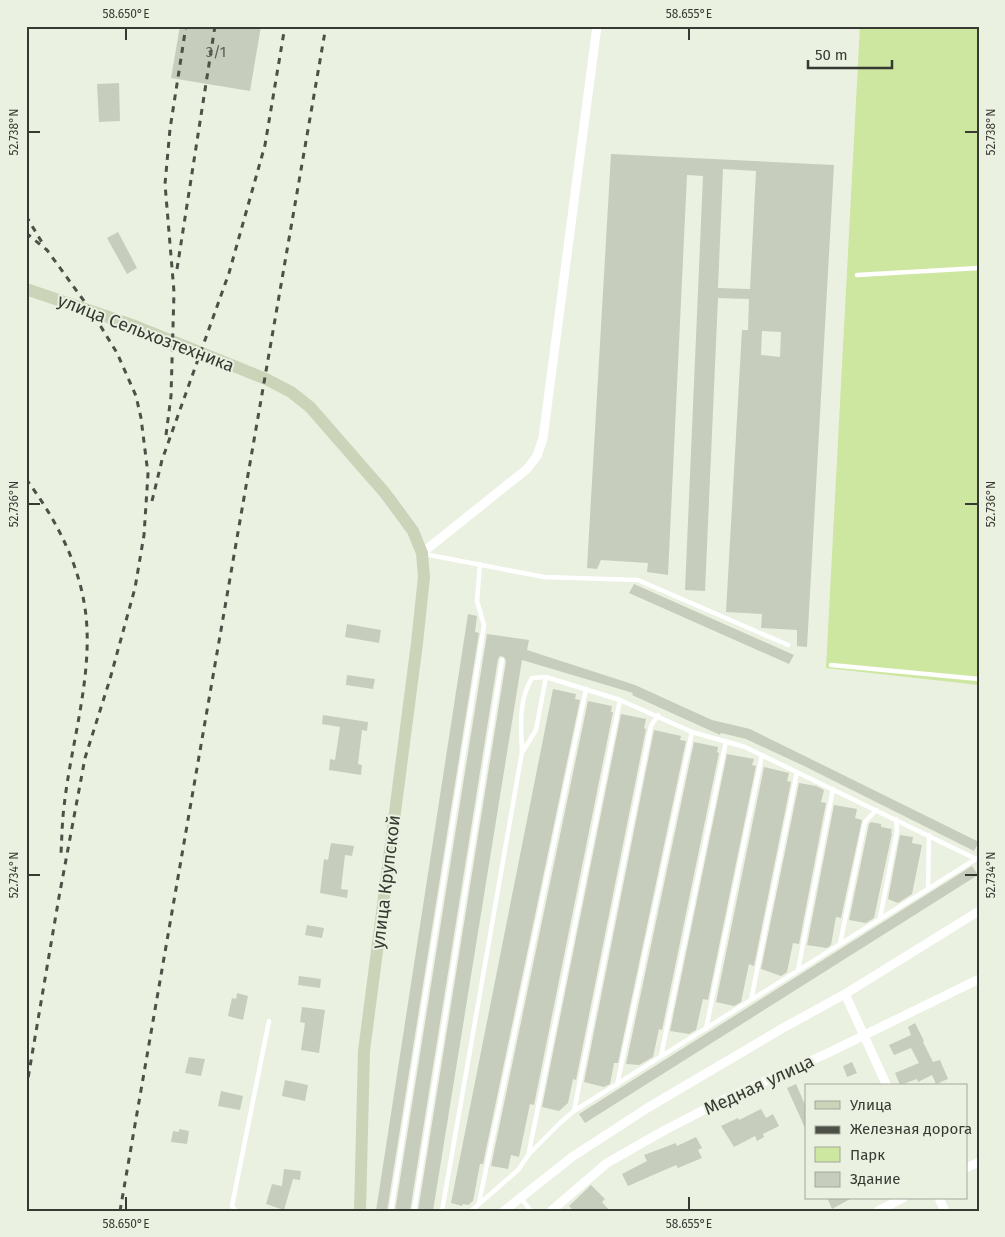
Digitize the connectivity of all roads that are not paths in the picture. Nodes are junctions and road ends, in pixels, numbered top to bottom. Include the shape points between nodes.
1 (597, 26) edge
2 (979, 268) edge
3 (857, 275) dead end
4 (26, 289) edge
5 (422, 553) junction
6 (480, 564) junction
7 (788, 645) dead end
8 (502, 660) dead end
9 (831, 664) dead end
10 (546, 677) junction
11 (979, 679) edge
12 (586, 689) junction
13 (620, 700) junction
14 (658, 715) junction
15 (692, 732) junction
16 (726, 741) junction
17 (522, 752) junction
18 (762, 755) junction
19 (797, 772) junction
20 (833, 789) junction
21 (876, 810) junction
22 (896, 819) junction
23 (929, 836) junction
24 (977, 858) edge
25 (928, 888) junction
26 (979, 911) edge
27 (880, 918) junction
28 (840, 944) junction
29 (798, 970) junction
30 (979, 979) edge
31 (845, 994) junction
32 (751, 1000) junction
33 (269, 1020) dead end
34 (706, 1028) junction
35 (864, 1035) junction
36 (662, 1056) junction
37 (616, 1084) junction
38 (886, 1084) edge
39 (574, 1110) junction
40 (529, 1154) junction
41 (520, 1198) junction
42 (899, 1200) edge
43 (479, 1203) junction
44 (236, 1211) edge
45 (360, 1211) edge
46 (391, 1211) edge
47 (414, 1211) edge
48 (442, 1211) edge
49 (471, 1211) edge
50 (504, 1211) edge
51 (531, 1211) edge
52 (551, 1211) edge
53 (878, 1211) edge

1 - 5 street via 543,438 537,456 527,469
2 - 3 lane
4 - 5 main road, улица Сельхозтехника via 135,326 292,392 310,407 385,493 413,530
5 - 6 lane
5 - 45 main road, улица Крупской via 424,577 417,643 364,1051
6 - 7 lane via 544,577 638,580
6 - 46 lane via 478,600 484,625
8 - 47 lane
9 - 11 lane
10 - 12 lane
10 - 17 lane via 536,730
10 - 17 lane via 532,678 524,690 520,718
12 - 13 lane
12 - 43 lane
13 - 14 lane
13 - 40 lane
14 - 15 lane
14 - 39 lane via 651,726
15 - 16 lane
15 - 37 lane
16 - 18 lane
16 - 36 lane
17 - 48 lane
18 - 19 lane
18 - 34 lane
19 - 20 lane
19 - 32 lane
20 - 21 lane
20 - 29 lane
21 - 22 lane
21 - 28 lane via 865,822
22 - 23 lane
22 - 27 lane via 897,831
23 - 24 lane
23 - 25 lane
24 - 25 lane
25 - 27 lane
26 - 31 street
27 - 28 lane
28 - 29 lane
29 - 32 lane
30 - 35 street, Медная улица
31 - 35 street
31 - 41 street via 649,1107 572,1157
32 - 34 lane
33 - 44 lane via 232,1206
34 - 36 lane
35 - 38 street
35 - 52 street, Медная улица via 725,1099 607,1163
36 - 37 lane
37 - 39 lane
39 - 40 lane
40 - 43 lane via 518,1170
41 - 50 street
41 - 51 lane
42 - 53 street
43 - 49 lane

